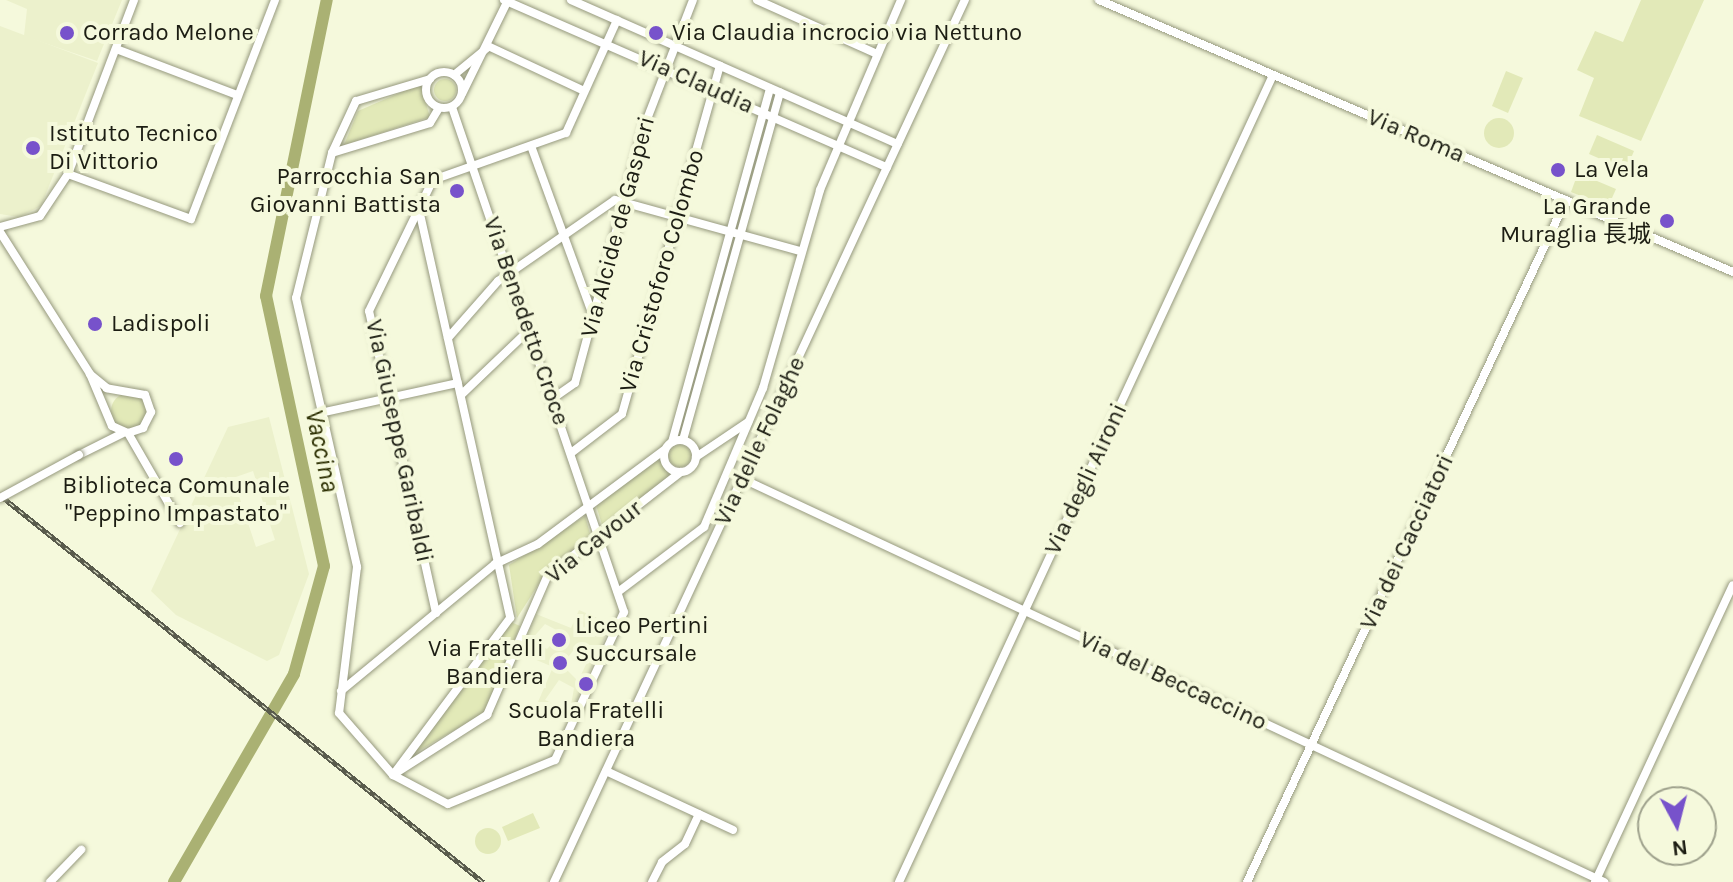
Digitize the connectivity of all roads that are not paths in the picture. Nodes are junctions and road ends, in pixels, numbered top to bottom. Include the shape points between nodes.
1 (134, 0) edge
2 (275, 0) edge
3 (571, 0) edge
4 (693, 0) edge
5 (757, 0) edge
6 (901, 0) edge
7 (965, 0) edge
8 (1099, 0) edge
9 (508, 1) edge
10 (617, 20) junction
11 (606, 43) junction
12 (672, 44) junction
13 (487, 47) junction
14 (116, 49) junction
15 (877, 54) junction
16 (720, 66) junction
17 (663, 67) junction
18 (454, 75) junction
19 (1273, 75) junction
20 (430, 79) junction
21 (770, 88) junction
22 (713, 89) junction
23 (584, 91) junction
24 (780, 92) junction
25 (462, 94) junction
26 (237, 95) junction
27 (452, 107) junction
28 (439, 108) junction
29 (762, 111) junction
30 (772, 116) junction
31 (848, 123) junction
32 (898, 144) junction
33 (531, 146) junction
34 (840, 146) junction
35 (332, 153) junction
36 (472, 166) junction
37 (887, 167) junction
38 (68, 174) junction
39 (1566, 200) junction
40 (623, 202) junction
41 (418, 203) junction
42 (679, 217) junction
43 (0, 230) edge
44 (729, 231) junction
45 (740, 234) junction
46 (561, 238) junction
47 (800, 251) junction
48 (1733, 272) edge
49 (509, 274) junction
50 (593, 315) junction
51 (527, 332) junction
52 (448, 338) junction
53 (700, 338) junction
54 (710, 341) junction
55 (90, 374) junction
56 (458, 383) junction
57 (763, 388) junction
58 (122, 390) junction
59 (461, 395) junction
60 (781, 396) junction
61 (387, 399) junction
62 (552, 399) junction
63 (107, 407) junction
64 (320, 413) junction
65 (748, 421) junction
66 (109, 422) junction
67 (143, 428) junction
68 (126, 433) junction
69 (683, 440) junction
70 (672, 442) junction
71 (97, 446) junction
72 (664, 450) junction
73 (571, 453) junction
74 (142, 455) junction
75 (696, 457) junction
76 (681, 472) junction
77 (743, 479) junction
78 (0, 498) edge
79 (589, 506) junction
80 (180, 523) dead end
81 (598, 537) junction
82 (500, 562) junction
83 (1733, 585) edge
84 (618, 592) junction
85 (1025, 610) junction
86 (436, 613) junction
87 (510, 618) junction
88 (523, 625) junction
89 (341, 691) junction
90 (1312, 747) junction
91 (606, 771) junction
92 (393, 775) junction
93 (699, 814) junction
94 (733, 830) dead end
95 (81, 850) dead end
96 (1599, 881) edge
97 (50, 882) edge
98 (554, 882) edge
99 (652, 882) edge
100 (899, 882) edge
101 (1247, 882) edge

1 - 14 street
2 - 26 street
3 - 10 street, Via Claudia
4 - 12 street, Via Alcide de Gasperi
5 - 15 street
6 - 15 street
7 - 32 street, Via delle Folaghe
8 - 19 street, Via Roma
9 - 11 street, Via Claudia
9 - 13 street
10 - 11 street, Via Giuseppe Garibaldi
10 - 12 street, Via Claudia
11 - 17 street, Via Claudia
11 - 23 street, Via Giuseppe Garibaldi
12 - 16 street, Via Claudia
12 - 17 street, Via Alcide de Gasperi
13 - 18 street
13 - 23 street
13 - 25 street
14 - 26 street
14 - 38 street
15 - 31 street
16 - 21 street, Via Claudia
16 - 22 street, Via Cristoforo Colombo
17 - 22 street, Via Claudia
17 - 40 street, Via Alcide de Gasperi
18 - 20 street
18 - 25 street
19 - 39 street, Via Roma
19 - 85 street, Via degli Aironi
20 - 28 street via 427,96
20 - 35 street via 356,101
21 - 24 street, Via Claudia
21 - 29 street
22 - 29 street, Via Claudia
22 - 42 street, Via Cristoforo Colombo
23 - 33 street, Via Giuseppe Garibaldi via 566,133
24 - 30 street
24 - 31 street, Via Claudia
25 - 27 street
26 - 38 street via 191,219
27 - 28 street
27 - 36 street, Via Benedetto Croce
28 - 35 street via 430,123
29 - 30 street, Via Claudia
29 - 44 street
30 - 34 street, Via Claudia
30 - 45 street
31 - 32 street, Via Claudia
31 - 34 street
32 - 37 street, Via delle Folaghe
33 - 36 street, Via Giuseppe Garibaldi
33 - 46 street
34 - 37 street, Via Claudia
34 - 47 street
35 - 64 street via 296,291
36 - 41 street, Via Giuseppe Garibaldi via 433,180
36 - 49 street, Via Benedetto Croce
37 - 60 street, Via delle Folaghe
38 - 43 street via 40,216
39 - 48 street, Via Roma
39 - 90 street, Via dei Cacciatori
40 - 42 street
40 - 46 street via 608,203
40 - 50 street, Via Alcide de Gasperi
41 - 52 street
41 - 61 street, Via Giuseppe Garibaldi via 369,311
42 - 44 street
42 - 73 street, Via Cristoforo Colombo via 622,414
43 - 55 street
44 - 45 street
44 - 53 street
45 - 47 street
45 - 54 street
46 - 49 street
46 - 50 street
47 - 57 street
49 - 51 street, Via Benedetto Croce
49 - 52 street
50 - 62 street, Via Alcide de Gasperi via 575,383
51 - 59 street
51 - 62 street, Via Benedetto Croce
52 - 56 street
53 - 54 street
53 - 70 street
54 - 69 street
55 - 58 street
55 - 63 street
56 - 59 street
56 - 61 street
57 - 60 street
57 - 65 street
58 - 63 street
58 - 67 street via 148,400
59 - 82 street
60 - 77 street, Via delle Folaghe
61 - 64 street
61 - 86 street, Via Giuseppe Garibaldi
62 - 73 street, Via Benedetto Croce
63 - 66 street
64 - 89 street via 358,579
65 - 75 street
65 - 84 street via 701,532
66 - 68 street
66 - 71 street
67 - 68 street
67 - 74 street
68 - 71 street
68 - 74 street
69 - 70 street
69 - 75 street
70 - 72 street
71 - 78 street, bridge
72 - 76 street via 666,466
72 - 79 street
73 - 79 street, Via Benedetto Croce
74 - 80 street
75 - 76 street
76 - 81 street, Via Cavour
77 - 85 street, Via del Beccaccino
77 - 91 street, Via delle Folaghe
79 - 81 street, Via Benedetto Croce
79 - 82 street
81 - 84 street
81 - 88 street, Via Cavour via 548,575
82 - 86 street
82 - 87 street
83 - 96 street
84 - 92 street via 623,617 555,760 448,804
85 - 90 street, Via del Beccaccino
85 - 100 street, Via degli Aironi
86 - 89 street
87 - 88 street
87 - 92 street
88 - 92 street, Via Cavour via 487,715
89 - 92 street via 341,720
90 - 96 street, Via del Beccaccino
90 - 101 street, Via dei Cacciatori
91 - 93 street
91 - 98 street, Via delle Folaghe
93 - 94 street
93 - 99 street via 685,844 662,862
95 - 97 street

